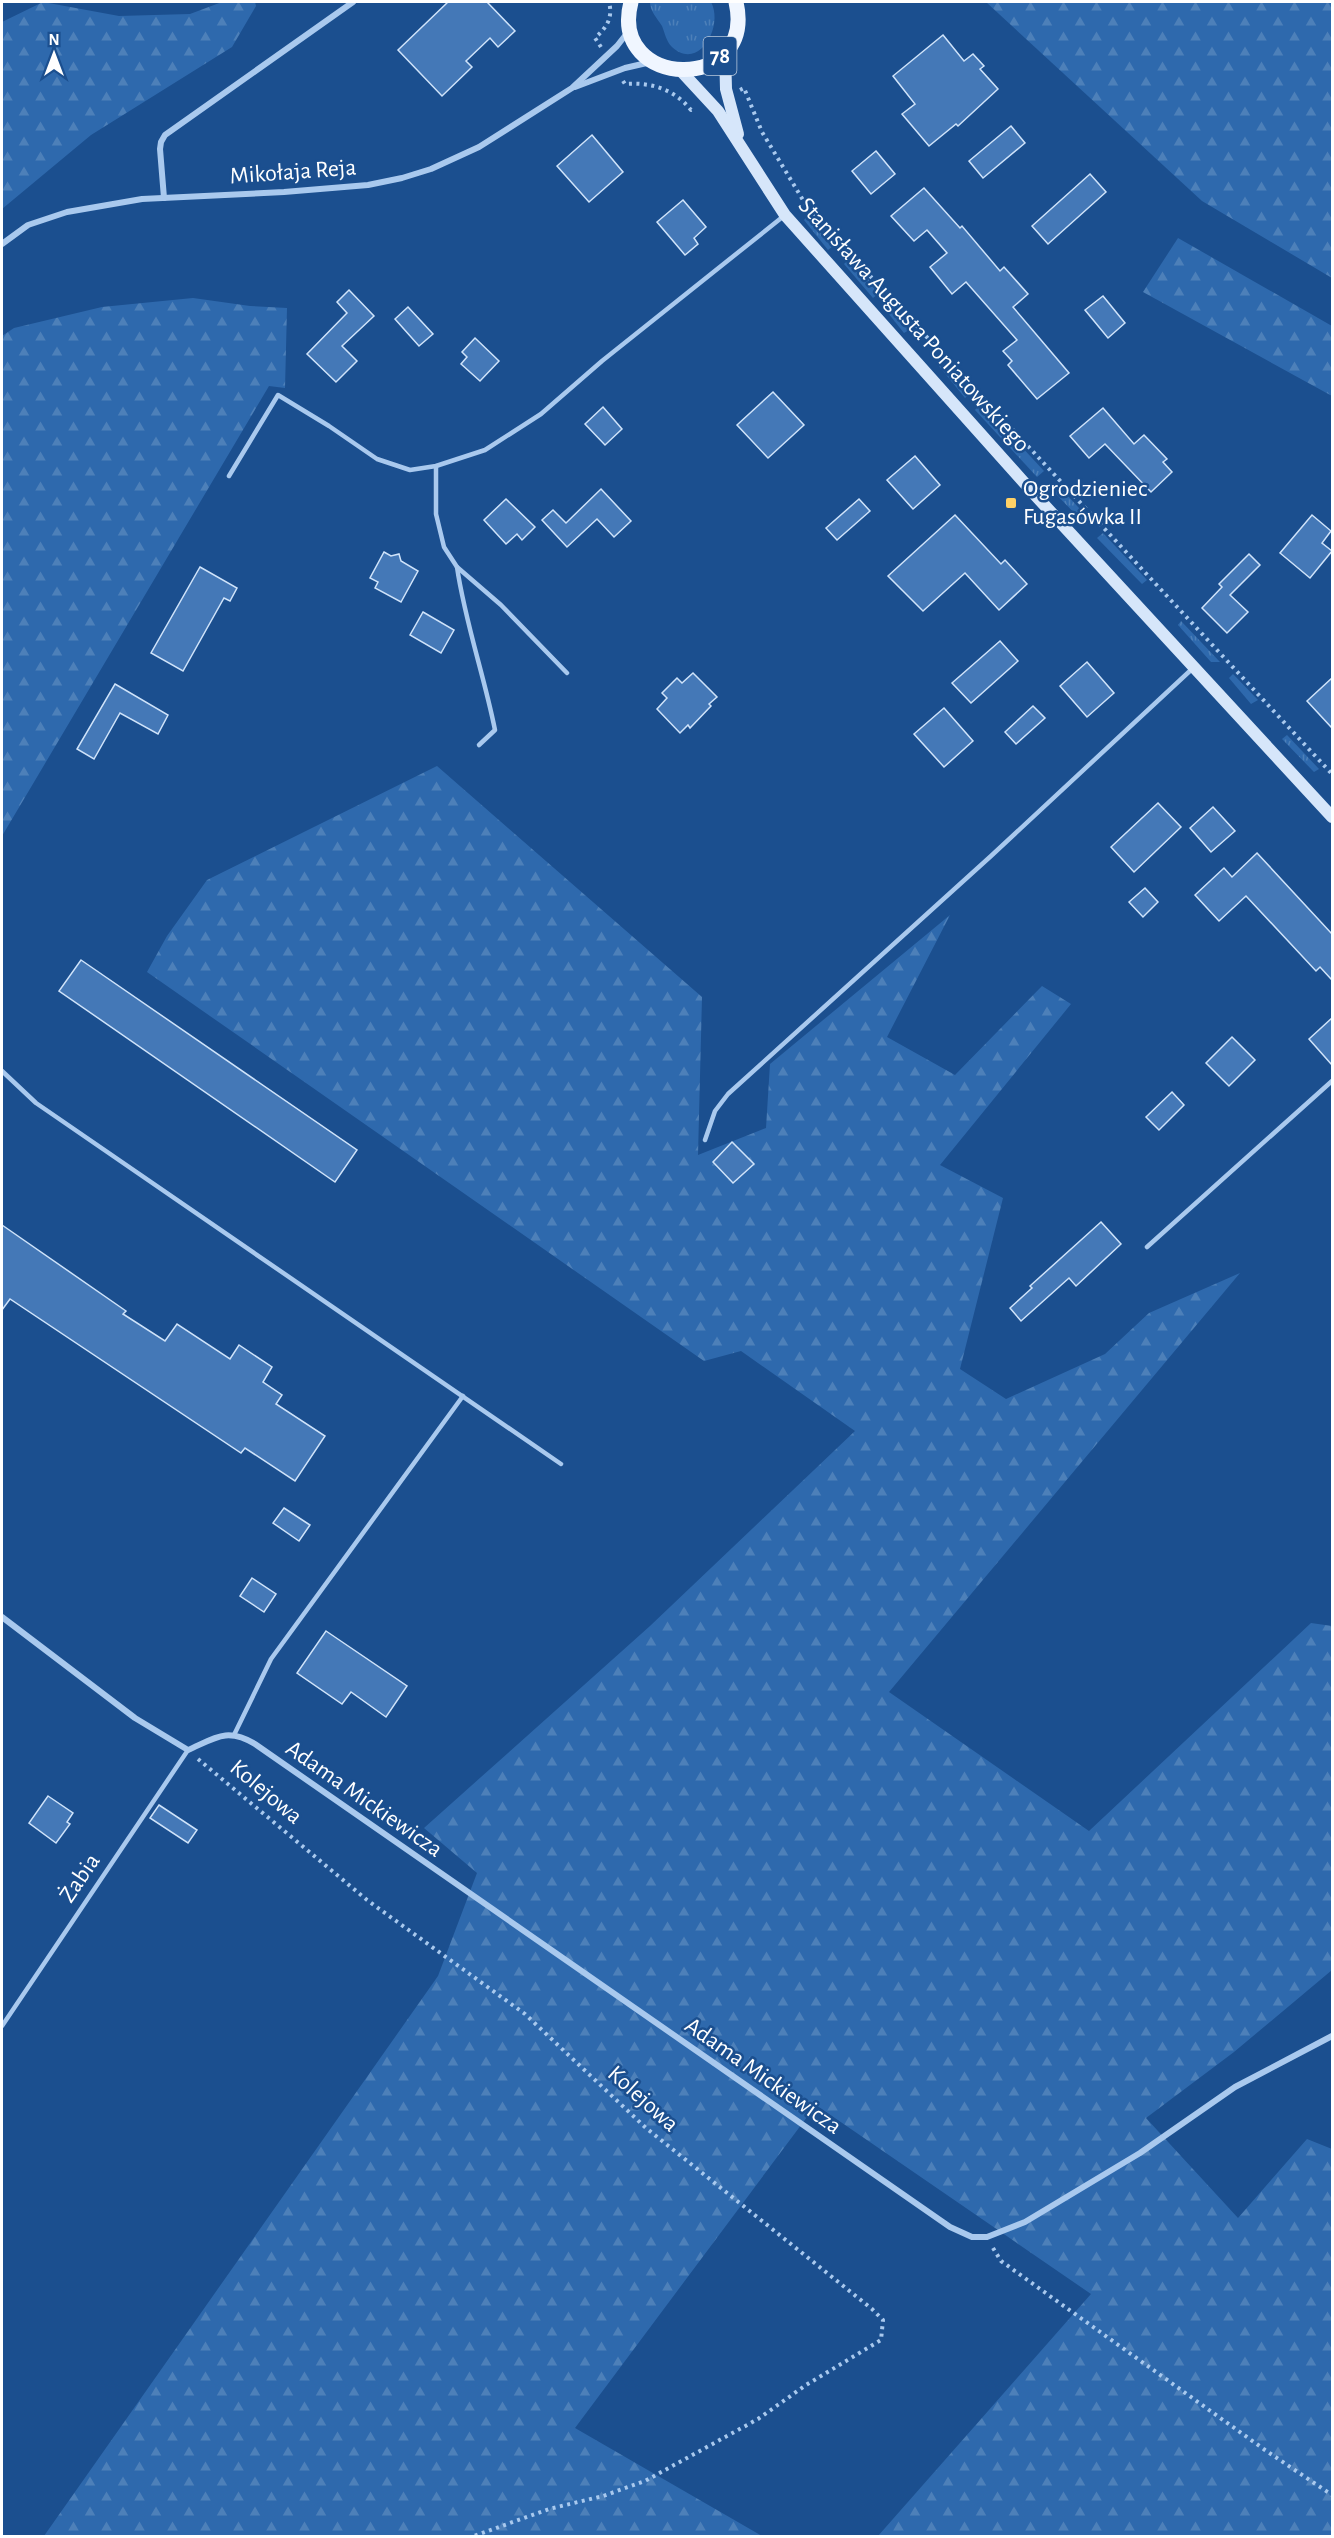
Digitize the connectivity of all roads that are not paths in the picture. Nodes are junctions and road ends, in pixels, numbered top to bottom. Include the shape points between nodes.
1 (353, 2) edge
2 (631, 2) edge
3 (736, 2) edge
4 (630, 28) junction
5 (725, 51) junction
6 (654, 62) junction
7 (681, 71) junction
8 (572, 88) junction
9 (741, 147) junction
10 (164, 198) junction
11 (784, 215) junction
12 (2, 244) edge
13 (436, 466) junction
14 (229, 476) dead end
15 (458, 567) junction
16 (1194, 667) junction
17 (567, 673) dead end
18 (479, 745) dead end
19 (1332, 817) edge
20 (2, 1071) edge
21 (1332, 1081) edge
22 (705, 1140) dead end
23 (1147, 1247) dead end
24 (463, 1396) junction
25 (561, 1464) dead end
26 (2, 1617) edge
27 (234, 1735) junction
28 (188, 1750) junction
29 (2, 2026) edge
30 (1332, 2036) edge

1 - 10 street via 165,135 160,149
2 - 4 main road
3 - 5 main road, 78 via 736,31
4 - 6 main road via 637,45
4 - 8 street, Mikołaja Reja
5 - 7 main road, 78 via 716,61 699,69
5 - 9 main road, Stanisława Augusta Poniatowskiego via 727,95
6 - 7 main road, 78
6 - 8 street, Mikołaja Reja via 635,64
7 - 9 main road, Stanisława Augusta Poniatowskiego via 710,102
8 - 10 street, Mikołaja Reja via 479,147 402,178 368,185
9 - 11 main road, Stanisława Augusta Poniatowskiego
10 - 12 street, Mikołaja Reja via 67,212 28,225
11 - 13 lane via 541,414 485,450
11 - 16 main road, Stanisława Augusta Poniatowskiego
13 - 14 lane via 410,470 377,459 278,395
13 - 15 lane via 436,514 444,547
15 - 17 lane
15 - 18 lane via 463,607 495,730
16 - 19 main road, Stanisława Augusta Poniatowskiego
16 - 22 lane via 728,1094 715,1111
20 - 24 lane via 36,1103
21 - 23 lane
24 - 25 lane
24 - 27 lane via 271,1659
26 - 28 street via 135,1718
27 - 28 street via 223,1734
27 - 30 street, Adama Mickiewicza via 255,1744 950,2227 972,2237 987,2237 1025,2222 1140,2153 1235,2087
28 - 29 lane, Żabia

